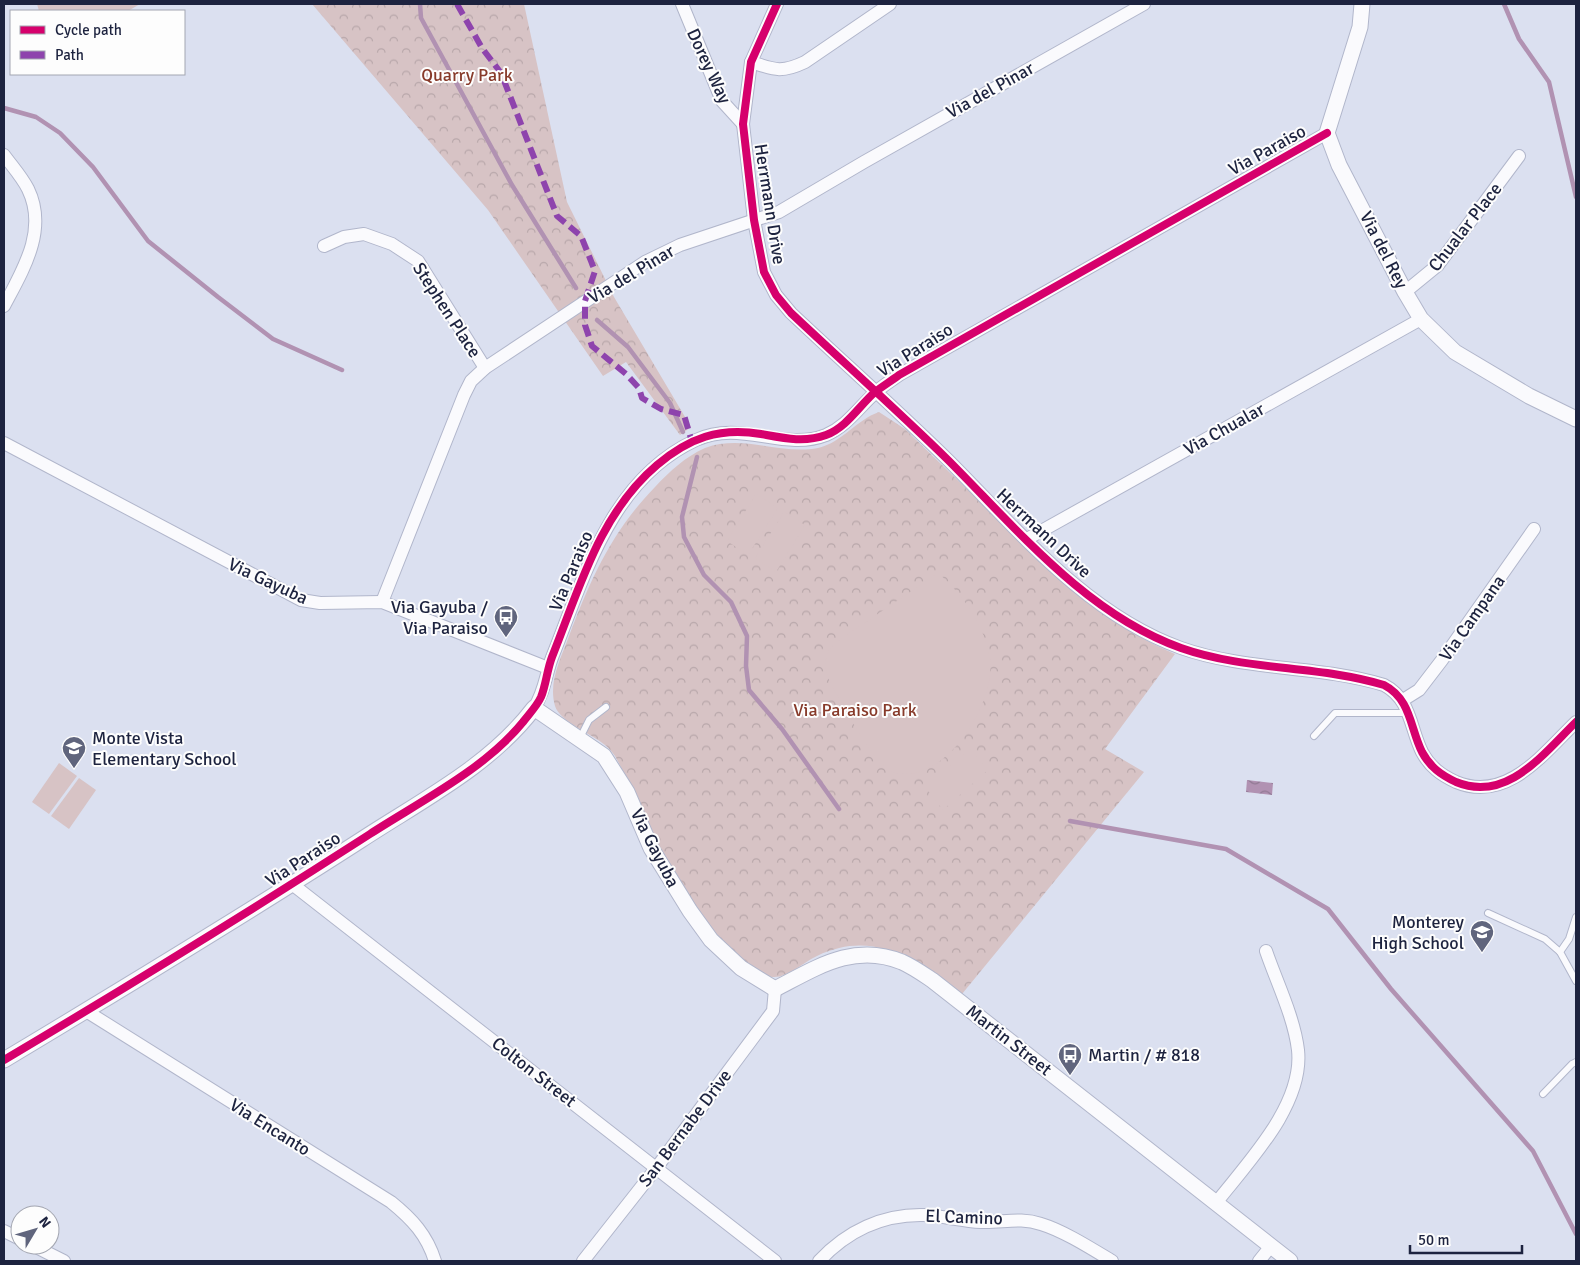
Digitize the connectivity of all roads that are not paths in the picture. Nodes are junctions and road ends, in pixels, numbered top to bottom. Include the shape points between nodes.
1 (682, 4) edge
2 (777, 4) edge
3 (890, 4) edge
4 (1144, 4) edge
5 (1362, 4) edge
6 (751, 62) junction
7 (743, 124) junction
8 (1327, 133) junction
9 (4, 155) edge
10 (1519, 156) dead end
11 (754, 220) junction
12 (324, 246) dead end
13 (1405, 292) junction
14 (4, 306) edge
15 (1421, 319) junction
16 (485, 368) junction
17 (875, 393) junction
18 (1576, 419) edge
19 (4, 443) edge
20 (1534, 529) dead end
21 (1027, 538) junction
22 (382, 602) junction
23 (548, 668) junction
24 (1403, 700) junction
25 (606, 707) dead end
26 (534, 708) junction
27 (1408, 713) junction
28 (1576, 722) edge
29 (1314, 736) dead end
30 (580, 738) junction
31 (292, 884) junction
32 (1488, 913) dead end
33 (1576, 917) edge
34 (1266, 951) dead end
35 (1560, 952) junction
36 (1576, 981) edge
37 (776, 989) junction
38 (86, 1011) junction
39 (4, 1060) edge
40 (1576, 1062) edge
41 (1542, 1094) dead end
42 (657, 1167) junction
43 (1216, 1203) junction
44 (1271, 1246) junction
45 (52, 1255) edge
46 (64, 1261) edge
47 (435, 1261) edge
48 (583, 1261) edge
49 (775, 1261) edge
50 (819, 1261) edge
51 (1112, 1261) edge
52 (1259, 1261) edge
53 (1290, 1261) edge

1 - 7 street, Dorey Way via 722,101
2 - 6 street, Herrmann Drive
3 - 6 street via 792,68 779,71
4 - 11 street, Via del Pinar via 779,212
5 - 8 street via 1360,27
6 - 7 street, Herrmann Drive
7 - 11 street, Herrmann Drive
8 - 13 street, Via del Rey via 1339,165
8 - 17 street, Via Paraiso via 899,375
9 - 14 street via 28,190 36,227 31,251
10 - 13 street, Chualar Place via 1438,265
11 - 16 street, Via del Pinar via 680,245 645,262
11 - 17 street, Herrmann Drive via 764,272 776,295
12 - 16 street, Stephen Place via 344,237 364,234 392,244 418,261
13 - 15 street, Via del Rey
15 - 18 street, Via del Rey via 1443,342 1473,364
15 - 21 street, Via Chualar
16 - 22 street, Via del Pinar via 471,380 464,395
17 - 21 street, Herrmann Drive
17 - 23 street, Via Paraiso via 842,424 825,435 797,440 723,431 697,439 657,465 620,506 596,546
19 - 22 street, Via Gayuba via 301,600 320,603
20 - 24 street, Via Campana via 1442,660 1419,690
21 - 24 street, Herrmann Drive via 1083,590 1112,612 1158,638 1226,660 1373,681 1393,689
22 - 23 street, Via Gayuba
23 - 26 street, Via Paraiso via 540,699
24 - 27 street
25 - 30 lane via 589,720
26 - 30 street, Via Gayuba
26 - 31 street, Via Paraiso via 514,733 484,760
27 - 28 street via 1422,752 1432,767 1455,781 1479,788 1499,785 1519,775
27 - 29 lane via 1334,713
30 - 37 street, Via Gayuba via 604,756 617,774 651,848 711,940 741,968
31 - 38 street, Via Paraiso
31 - 42 street, Colton Street
32 - 35 lane via 1545,939
33 - 35 lane
34 - 43 street via 1295,1035 1298,1052 1295,1080 1277,1120
35 - 36 lane
37 - 42 street, San Bernabe Drive via 772,1011
37 - 43 street, Martin Street via 825,962 848,956 868,955 901,962 932,980
38 - 39 street, Via Paraiso
38 - 47 street, Via Encanto via 391,1202 419,1229
40 - 41 lane
42 - 48 street, San Bernabe Drive
42 - 49 street, Colton Street
43 - 44 street, Martin Street
44 - 52 street
44 - 53 street, Martin Street
45 - 46 street
50 - 51 street, El Camino via 850,1234 874,1222 922,1215 992,1222 1021,1219 1043,1224

